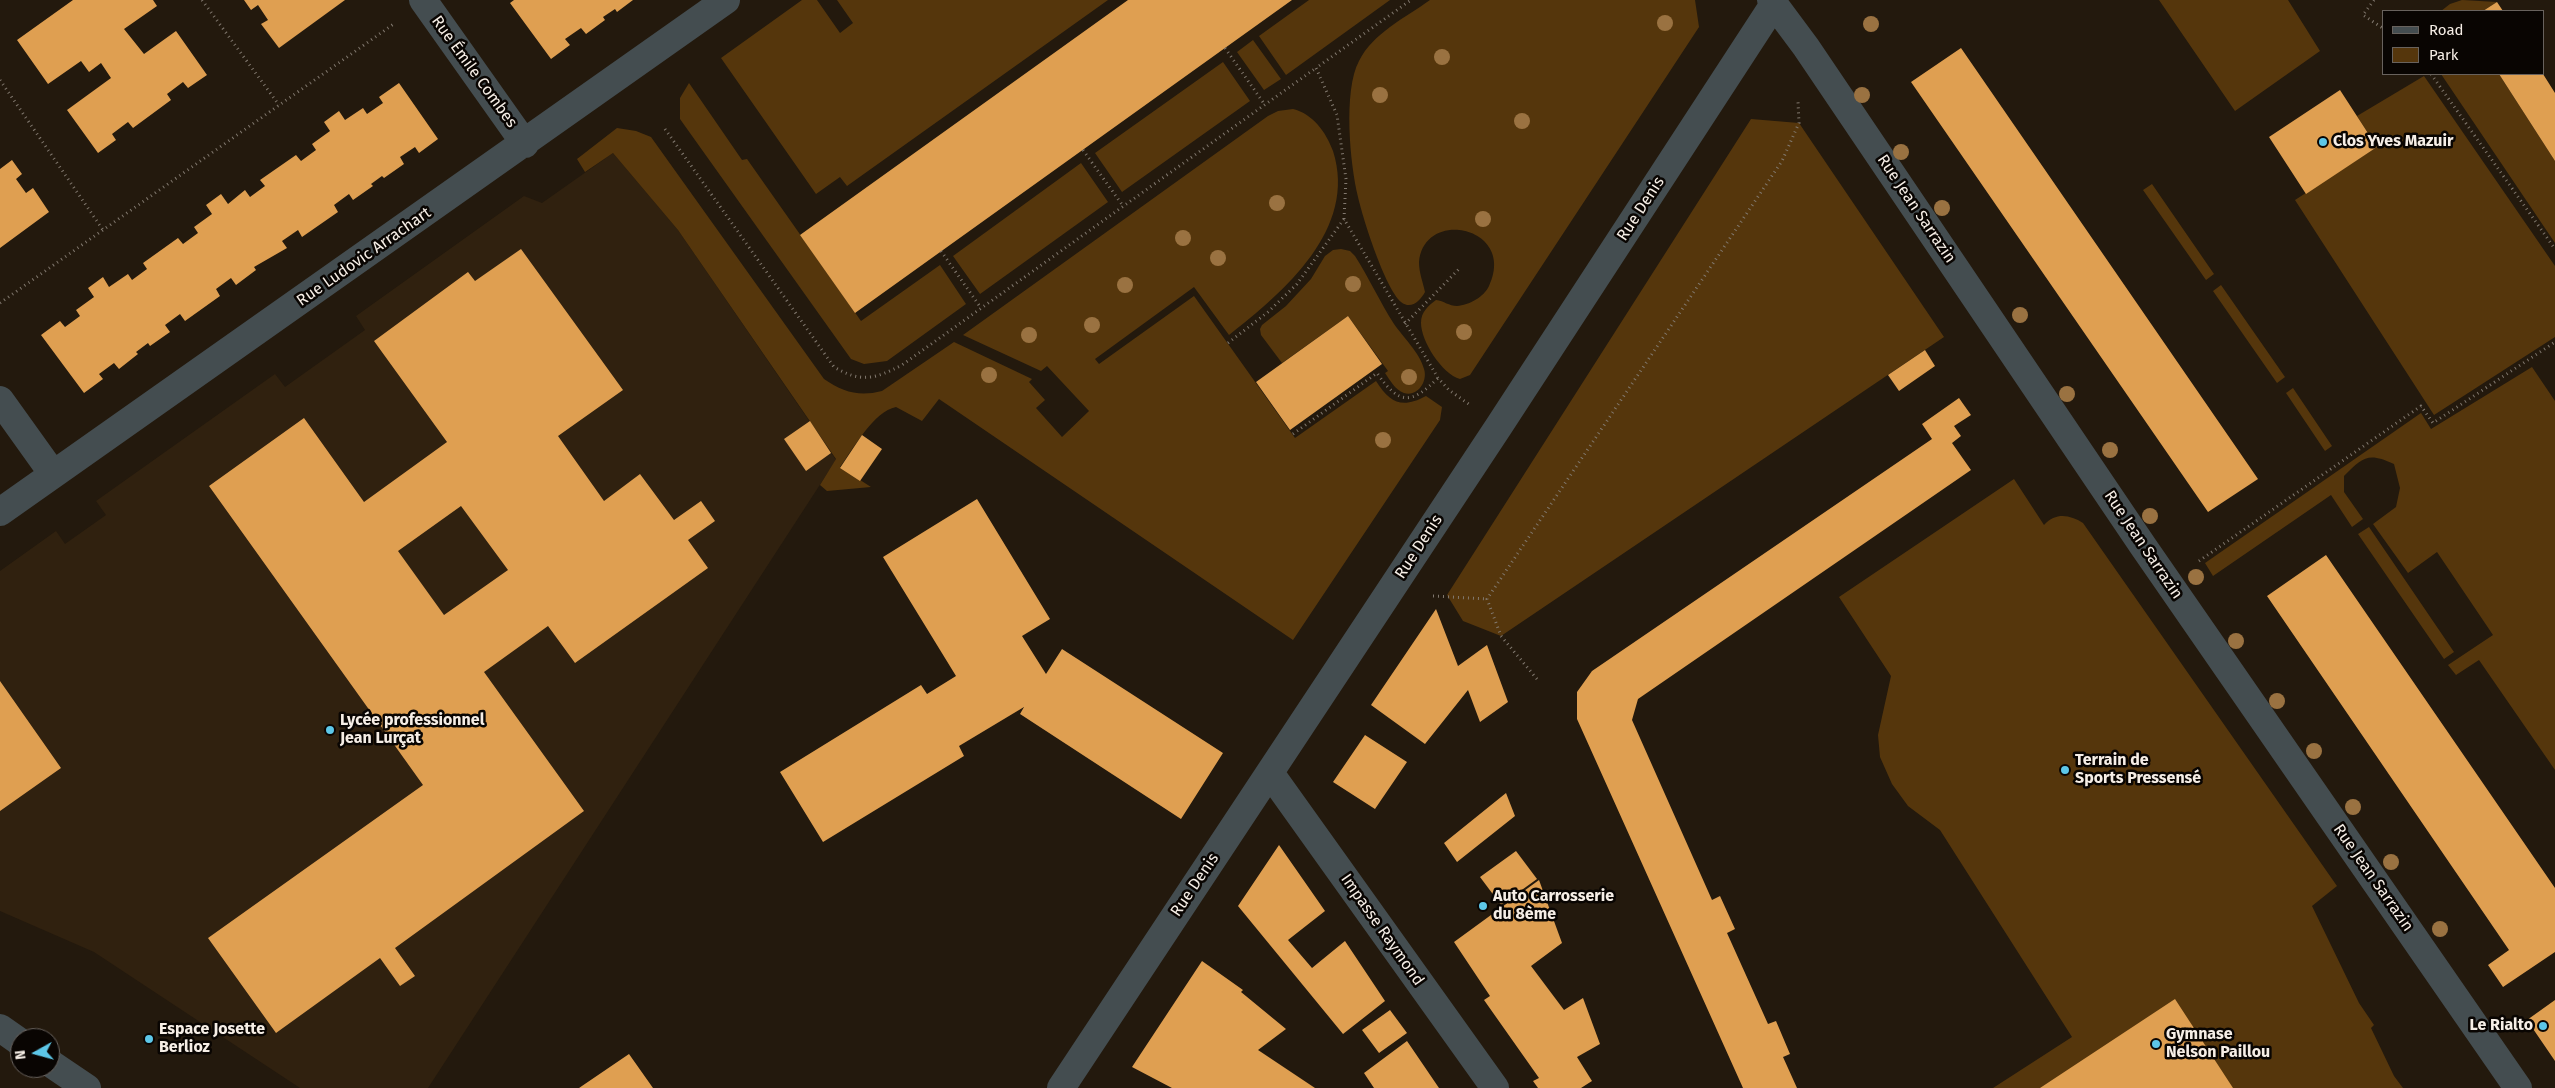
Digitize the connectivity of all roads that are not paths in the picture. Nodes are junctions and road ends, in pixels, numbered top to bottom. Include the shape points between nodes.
1 (726, 0) edge
2 (424, 1) edge
3 (1772, 2) edge
4 (525, 144) junction
5 (0, 400) edge
6 (53, 474) junction
7 (0, 512) edge
8 (1270, 773) junction
9 (60, 1069) edge
10 (87, 1088) edge
11 (1061, 1088) edge
12 (1495, 1088) edge
13 (2518, 1088) edge

1 - 4 street, Rue Ludovic Arrachart
2 - 4 street, Rue Émile Combes
3 - 8 street, Rue Denis via 1499,426
3 - 13 street, Rue Jean Sarrazin via 1823,71 2148,554
4 - 6 street, Rue Ludovic Arrachart
5 - 6 street
6 - 7 street, Rue Ludovic Arrachart
8 - 11 street, Rue Denis
8 - 12 street, Impasse Raymond
9 - 10 street

